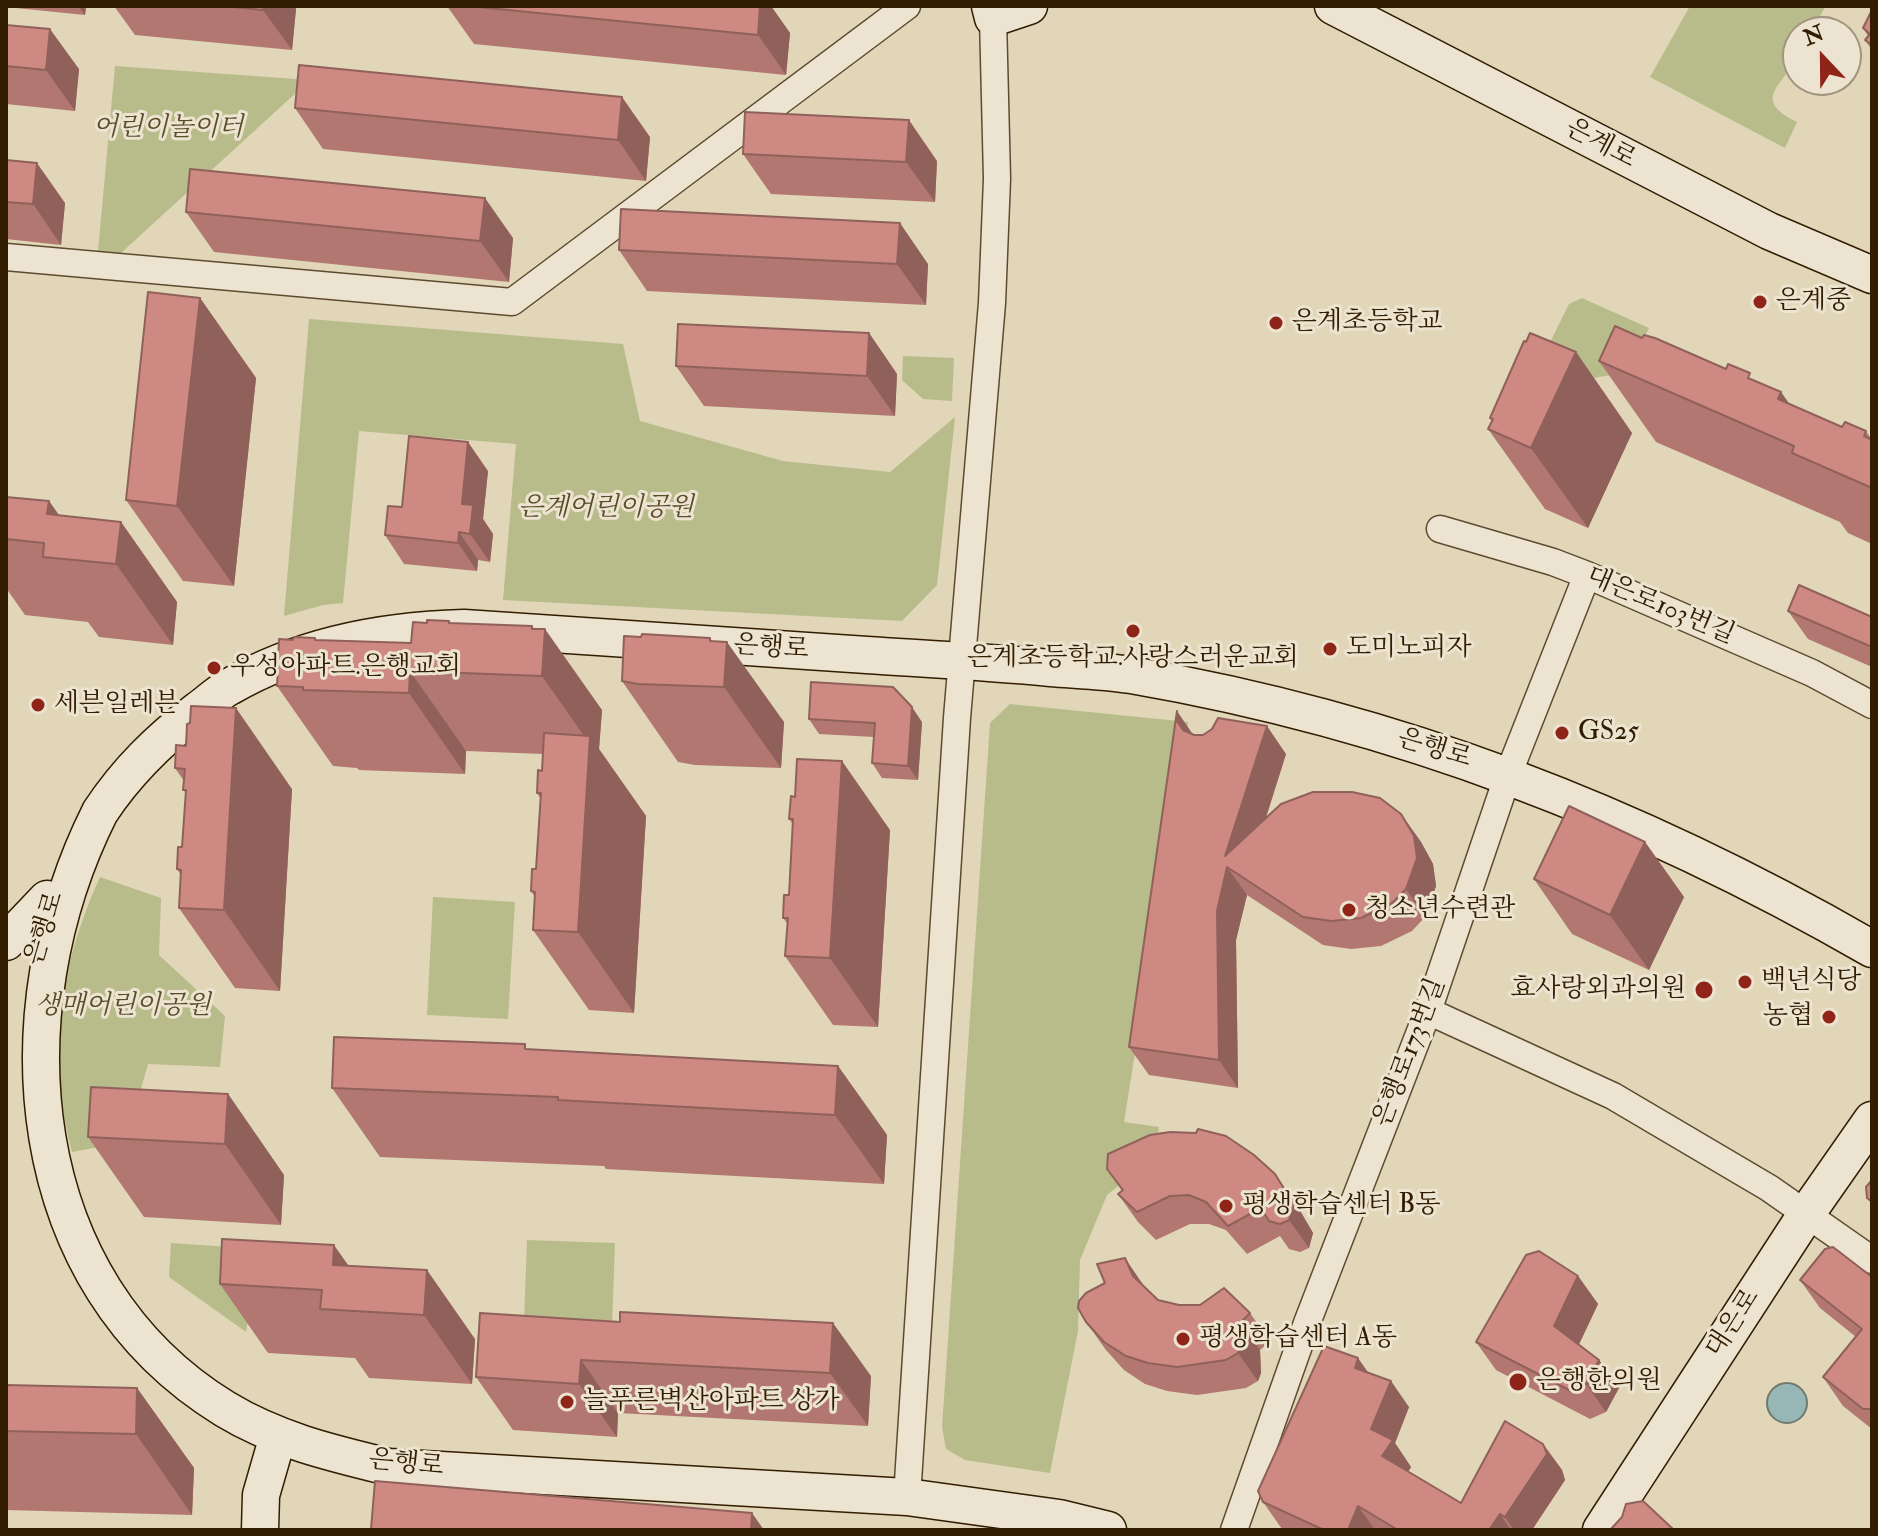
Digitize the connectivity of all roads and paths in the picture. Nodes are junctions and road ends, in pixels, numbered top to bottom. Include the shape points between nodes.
1 (907, 6) edge
2 (1029, 6) edge
3 (1333, 6) edge
4 (994, 10) edge
5 (6, 257) edge
6 (1872, 275) edge
7 (1440, 529) dead end
8 (1587, 575) junction
9 (961, 660) junction
10 (1227, 695) junction
11 (1872, 705) edge
12 (1219, 730) edge
13 (1508, 775) junction
14 (58, 886) junction
15 (6, 942) edge
16 (1872, 949) edge
17 (1428, 1011) junction
18 (1872, 1120) edge
19 (13, 1142) dead end
20 (46, 1180) junction
21 (1807, 1213) junction
22 (1872, 1260) edge
23 (278, 1436) junction
24 (907, 1497) junction
25 (260, 1530) edge
26 (1108, 1530) edge
27 (1234, 1530) edge
28 (1601, 1530) edge

1 - 5 street via 512,302
2 - 4 street
3 - 6 street, 은계로 via 1769,231
4 - 9 street via 997,179 992,303
7 - 8 street, 대은로103번길
8 - 11 street, 대은로103번길 via 1812,673
8 - 13 street, 은행로173번길
9 - 10 street, 은행로 via 1129,674
9 - 14 street, 은행로 via 464,628 355,639 226,688 171,730 109,797
9 - 24 street
10 - 12 street
10 - 13 street, 은행로 via 1398,738
13 - 16 street, 은행로 via 1716,864
13 - 17 street, 은행로173번길
14 - 15 street
14 - 20 street, 은행로 via 37,948 24,1034 28,1104
17 - 21 street via 1613,1096
17 - 27 street, 은행로173번길 via 1307,1323
18 - 21 street, 대은로
19 - 20 street
20 - 23 street, 은행로 via 87,1272 125,1324 198,1391
21 - 22 street
21 - 28 street, 대은로
23 - 24 street, 은행로 via 389,1467
23 - 25 street via 261,1495
24 - 26 street, 은행로

